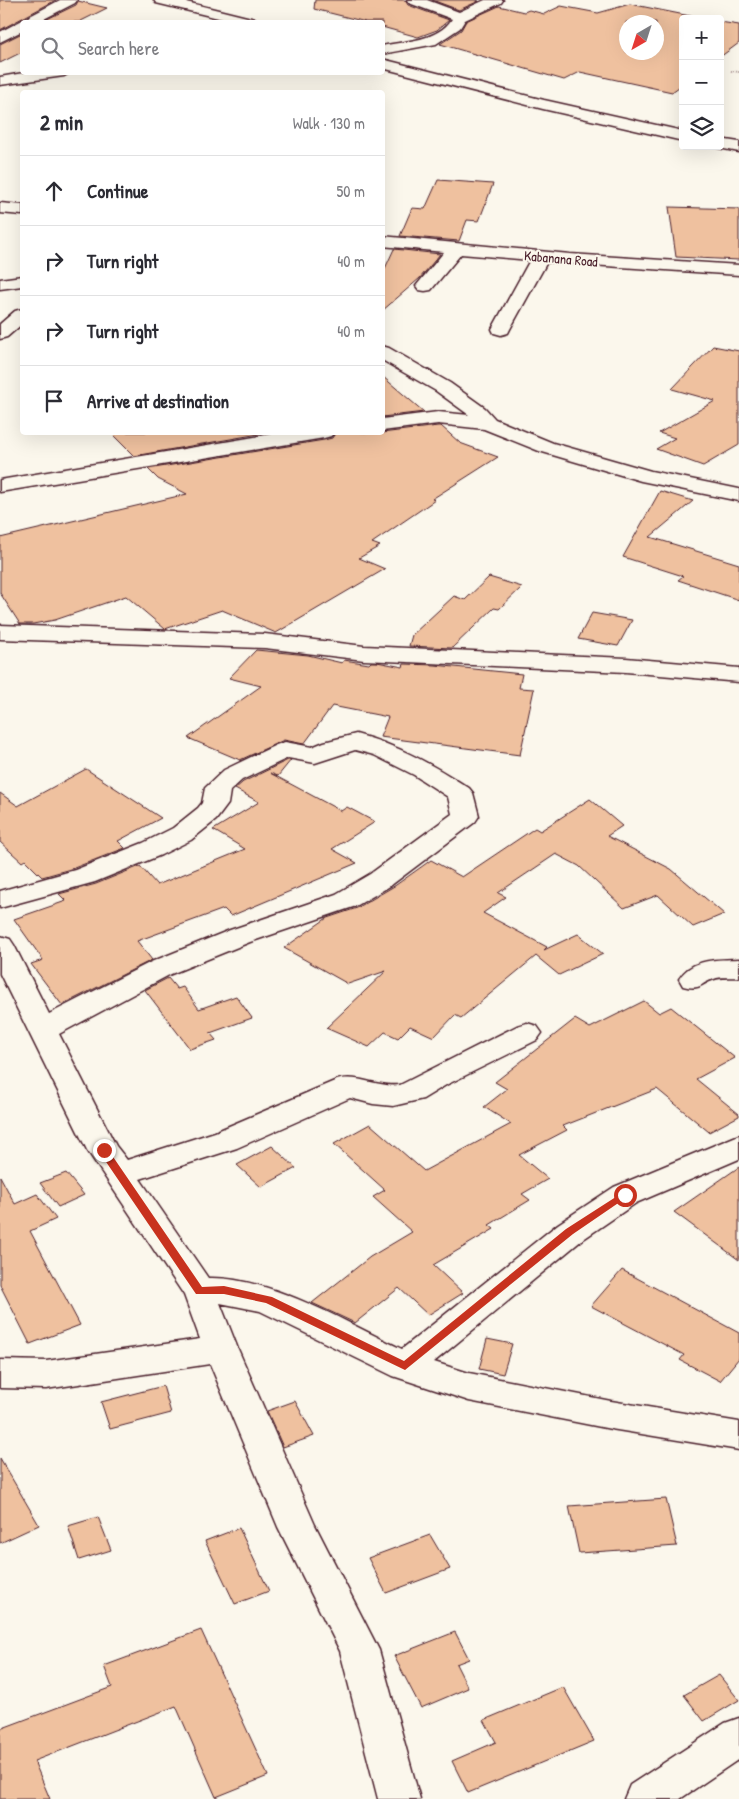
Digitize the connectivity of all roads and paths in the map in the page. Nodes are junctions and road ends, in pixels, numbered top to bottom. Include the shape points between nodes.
1 (70, 0) edge
2 (161, 0) edge
3 (414, 0) edge
4 (496, 0) edge
5 (460, 17) junction
6 (32, 20) edge
7 (242, 20) edge
8 (20, 26) edge
9 (0, 38) edge
10 (385, 49) edge
11 (385, 64) edge
12 (731, 71) dead end
13 (739, 72) edge
14 (43, 75) edge
15 (0, 81) edge
16 (679, 135) edge
17 (724, 145) edge
18 (739, 147) edge
19 (0, 208) edge
20 (20, 210) edge
21 (385, 241) edge
22 (457, 248) junction
23 (541, 256) junction
24 (739, 270) edge
25 (20, 281) edge
26 (0, 284) edge
27 (425, 286) dead end
28 (20, 317) edge
29 (501, 328) dead end
30 (0, 333) edge
31 (385, 354) edge
32 (488, 423) junction
33 (385, 425) edge
34 (306, 435) edge
35 (0, 486) edge
36 (739, 495) edge
37 (0, 632) edge
38 (739, 675) edge
39 (0, 900) edge
40 (0, 945) edge
41 (739, 968) edge
42 (693, 979) dead end
43 (43, 1030) junction
44 (527, 1033) dead end
45 (739, 1146) edge
46 (120, 1174) junction
47 (199, 1291) junction
48 (221, 1350) junction
49 (405, 1366) junction
50 (0, 1374) edge
51 (739, 1436) edge
52 (739, 1736) edge
53 (399, 1799) edge
54 (645, 1799) edge

1 - 6 street
2 - 7 street
3 - 5 street
4 - 5 street
5 - 10 street via 445,33 431,41
8 - 9 street
11 - 16 street
12 - 13 path
14 - 15 street
17 - 18 street
19 - 20 street
21 - 22 street, Kabanana Road
22 - 23 street, Kabanana Road
22 - 27 street
23 - 24 street, Kabanana Road
23 - 29 street
25 - 26 street
28 - 30 street
31 - 32 street via 443,387
32 - 33 street via 438,418
32 - 36 street via 546,446 648,477
34 - 35 street
37 - 38 street via 265,641 364,653 626,665
39 - 43 street via 85,876 182,834 207,814 215,804 218,788 233,775 285,750 315,755 356,742 383,750 460,793 466,816 380,880 346,900 240,936 161,968
40 - 43 street
41 - 42 street via 707,970
43 - 46 street via 104,1150
44 - 46 street via 402,1096 383,1097 348,1087 226,1140
45 - 49 street via 625,1195 578,1227
46 - 47 street
47 - 48 street
47 - 49 street via 224,1290 268,1300
48 - 50 street via 46,1375
48 - 53 street via 297,1527 359,1650
49 - 51 street via 469,1387
52 - 54 street

